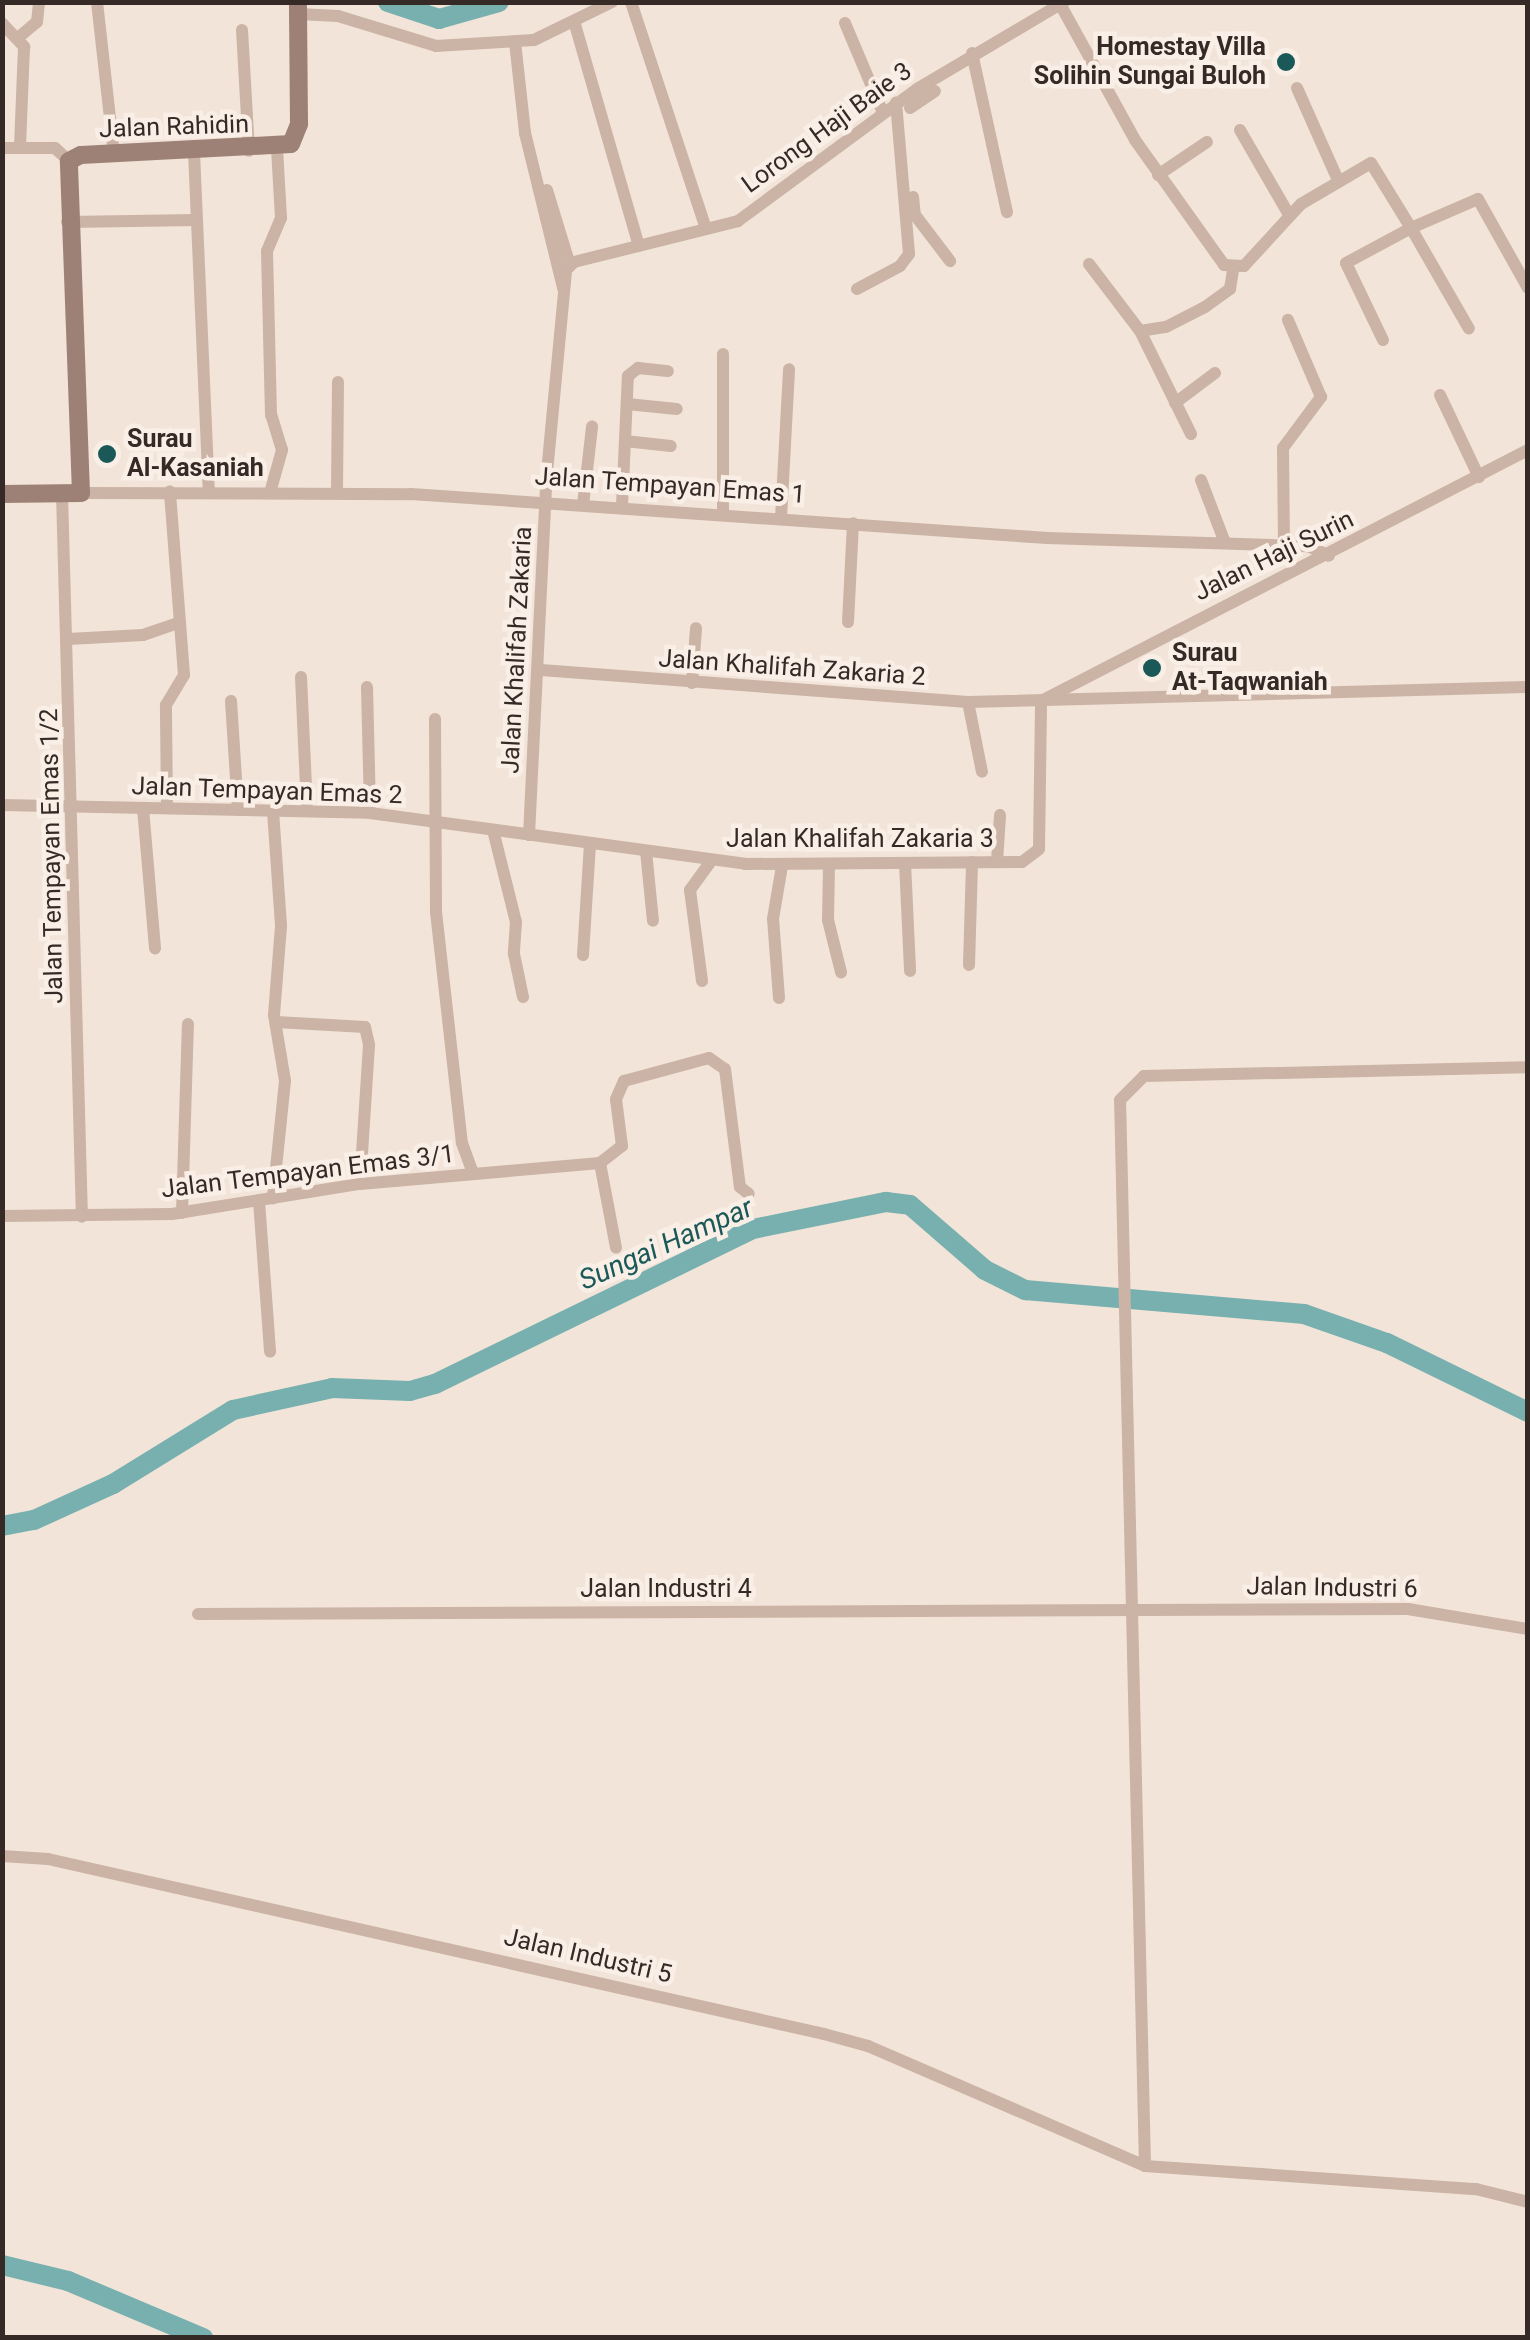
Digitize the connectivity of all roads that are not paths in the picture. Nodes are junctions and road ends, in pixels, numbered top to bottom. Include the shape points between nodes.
1 (39, 2) edge
2 (97, 2) edge
3 (612, 2) edge
4 (632, 2) edge
5 (1062, 3) edge
6 (298, 8) edge
7 (574, 22) junction
8 (2, 23) edge
9 (845, 23) dead end
10 (242, 30) dead end
11 (19, 37) junction
12 (514, 42) junction
13 (972, 53) junction
14 (1296, 88) dead end
15 (935, 90) dead end
16 (919, 94) junction
17 (903, 105) junction
18 (883, 113) junction
19 (1240, 130) dead end
20 (1207, 142) dead end
21 (900, 144) junction
22 (20, 147) junction
23 (2, 148) edge
24 (276, 150) junction
25 (248, 151) junction
26 (194, 152) junction
27 (114, 154) junction
28 (69, 161) junction
29 (1158, 175) junction
30 (1338, 180) junction
31 (547, 190) dead end
32 (1006, 212) dead end
33 (1289, 215) junction
34 (197, 220) junction
35 (67, 222) junction
36 (1411, 228) junction
37 (706, 229) junction
38 (639, 246) junction
39 (950, 261) dead end
40 (1089, 264) dead end
41 (570, 266) junction
42 (1233, 270) junction
43 (563, 288) junction
44 (1528, 288) edge
45 (857, 290) dead end
46 (1288, 320) dead end
47 (1470, 329) dead end
48 (1140, 330) junction
49 (1383, 340) dead end
50 (723, 354) dead end
51 (788, 369) dead end
52 (668, 371) dead end
53 (1215, 373) dead end
54 (338, 382) dead end
55 (1440, 395) dead end
56 (1175, 403) junction
57 (627, 404) junction
58 (677, 410) dead end
59 (592, 427) dead end
60 (1191, 434) dead end
61 (625, 441) junction
62 (671, 446) dead end
63 (1528, 450) edge
64 (1479, 477) junction
65 (1201, 480) dead end
66 (170, 492) junction
67 (72, 493) junction
68 (209, 493) junction
69 (270, 493) junction
70 (337, 493) junction
71 (2, 494) edge
72 (547, 503) junction
73 (582, 504) junction
74 (622, 506) junction
75 (723, 514) junction
76 (780, 518) junction
77 (853, 523) junction
78 (1224, 543) junction
79 (1284, 545) junction
80 (1329, 556) junction
81 (180, 622) junction
82 (848, 622) dead end
83 (696, 628) dead end
84 (68, 639) junction
85 (541, 670) junction
86 (301, 677) dead end
87 (692, 684) junction
88 (368, 687) dead end
89 (1528, 687) edge
90 (231, 701) dead end
91 (1041, 701) junction
92 (968, 702) junction
93 (435, 719) dead end
94 (982, 772) dead end
95 (2, 805) edge
96 (75, 806) junction
97 (142, 808) junction
98 (167, 808) junction
99 (238, 810) junction
100 (273, 811) junction
101 (307, 812) junction
102 (370, 813) junction
103 (1000, 815) dead end
104 (437, 822) junction
105 (494, 830) junction
106 (529, 834) junction
107 (590, 844) junction
108 (646, 851) junction
109 (711, 861) junction
110 (905, 862) junction
111 (972, 862) junction
112 (997, 862) junction
113 (829, 864) junction
114 (782, 866) junction
115 (653, 921) dead end
116 (155, 948) dead end
117 (583, 956) dead end
118 (968, 965) dead end
119 (910, 971) dead end
120 (841, 972) dead end
121 (702, 981) dead end
122 (523, 997) dead end
123 (778, 998) dead end
124 (276, 1022) junction
125 (188, 1024) dead end
126 (1528, 1067) edge
127 (600, 1163) junction
128 (473, 1174) junction
129 (360, 1184) junction
130 (749, 1194) dead end
131 (266, 1200) junction
132 (182, 1212) junction
133 (2, 1216) edge
134 (82, 1217) junction
135 (616, 1248) dead end
136 (270, 1352) dead end
137 (1134, 1609) junction
138 (198, 1614) dead end
139 (1528, 1629) edge
140 (2, 1856) edge
141 (1145, 2166) junction
142 (1528, 2202) edge

1 - 11 street via 37,22
2 - 27 street
3 - 7 street
4 - 37 street
5 - 13 street, Lorong Haji Baie 3
5 - 29 street
6 - 12 street via 423,46
6 - 24 street, Jalan Rahidin via 298,132
7 - 12 street via 554,34
7 - 38 street
8 - 11 street
9 - 18 street
10 - 25 street
11 - 22 street
12 - 43 street via 525,133
13 - 16 street, Lorong Haji Baie 3
13 - 32 street
14 - 30 street
15 - 16 street
16 - 17 street, Lorong Haji Baie 3
17 - 18 street, Lorong Haji Baie 3
17 - 21 street
18 - 37 street, Lorong Haji Baie 3 via 770,202
19 - 33 street
20 - 29 street
21 - 39 street via 909,153 916,215
21 - 45 street via 907,260
22 - 23 street
22 - 28 street via 55,148
24 - 25 street, Jalan Rahidin
24 - 69 street via 281,218 266,251 271,415 282,450
25 - 26 street, Jalan Rahidin
26 - 27 street, Jalan Rahidin
26 - 34 street
27 - 28 street, Jalan Rahidin
28 - 35 street, Jalan Rahidin
29 - 42 street
30 - 33 street
30 - 36 street via 1371,163
31 - 41 street
33 - 42 street via 1253,258
34 - 35 street
34 - 68 street
35 - 67 street, Jalan Rahidin
36 - 44 street via 1478,199
36 - 47 street
36 - 49 street via 1346,264
37 - 38 street, Lorong Haji Baie 3
38 - 41 street, Lorong Haji Baie 3
40 - 48 street
41 - 43 street
42 - 48 street via 1230,289 1205,307 1166,327
43 - 72 street, Jalan Khalifah Zakaria
46 - 79 street via 1321,397 1283,448
48 - 56 street
50 - 75 street
51 - 76 street
52 - 57 street via 633,369
53 - 56 street
54 - 70 street
55 - 64 street
56 - 60 street
57 - 58 street
57 - 61 street
59 - 73 street
61 - 62 street
61 - 74 street
63 - 64 street, Jalan Haji Surin
64 - 80 street, Jalan Haji Surin
65 - 78 street
66 - 67 street, Jalan Tempayan Emas 1
66 - 68 street, Jalan Tempayan Emas 1
66 - 81 street
67 - 71 street, Jalan Tempayan Emas 1
67 - 84 street, Jalan Tempayan Emas 1/2
68 - 69 street, Jalan Tempayan Emas 1
69 - 70 street, Jalan Tempayan Emas 1
70 - 72 street, Jalan Tempayan Emas 1
72 - 73 street, Jalan Tempayan Emas 1
72 - 85 street, Jalan Khalifah Zakaria
73 - 74 street, Jalan Tempayan Emas 1
74 - 75 street, Jalan Tempayan Emas 1
75 - 76 street, Jalan Tempayan Emas 1
76 - 77 street, Jalan Tempayan Emas 1
77 - 78 street, Jalan Tempayan Emas 1
77 - 82 street
78 - 79 street, Jalan Tempayan Emas 1
79 - 80 street, Jalan Tempayan Emas 1 via 1318,546
80 - 91 street, Jalan Haji Surin via 1154,638
81 - 84 street via 144,636
81 - 98 street via 183,679 166,706
83 - 87 street
84 - 96 street, Jalan Tempayan Emas 1/2
85 - 87 street, Jalan Khalifah Zakaria 2
85 - 106 street, Jalan Khalifah Zakaria
86 - 101 street
87 - 92 street, Jalan Khalifah Zakaria 2
88 - 102 street
89 - 91 street, Jalan Khalifah Zakaria 2
90 - 99 street
91 - 92 street, Jalan Khalifah Zakaria 2
91 - 112 street, Jalan Khalifah Zakaria 3 via 1040,849 1028,861
92 - 94 street
93 - 104 street
95 - 96 street, Jalan Tempayan Emas 2
96 - 97 street, Jalan Tempayan Emas 2
96 - 134 street, Jalan Tempayan Emas 1/2
97 - 98 street, Jalan Tempayan Emas 2
97 - 116 street
98 - 99 street, Jalan Tempayan Emas 2
99 - 100 street, Jalan Tempayan Emas 2
100 - 101 street, Jalan Tempayan Emas 2
100 - 124 street via 281,926
101 - 102 street, Jalan Tempayan Emas 2
102 - 104 street, Jalan Tempayan Emas 2
103 - 112 street
104 - 105 street, Jalan Tempayan Emas 2
104 - 128 street via 436,912 462,1143
105 - 106 street, Jalan Tempayan Emas 2
105 - 122 street via 516,922 513,946
106 - 107 street, Jalan Khalifah Zakaria 3
107 - 108 street, Jalan Khalifah Zakaria 3
107 - 117 street
108 - 109 street, Jalan Khalifah Zakaria 3
108 - 115 street
109 - 114 street, Jalan Khalifah Zakaria 3
109 - 121 street via 690,890
110 - 111 street, Jalan Khalifah Zakaria 3
110 - 113 street, Jalan Khalifah Zakaria 3
110 - 119 street
111 - 112 street, Jalan Khalifah Zakaria 3
111 - 118 street
113 - 114 street, Jalan Khalifah Zakaria 3
113 - 120 street via 828,920
114 - 123 street via 774,919
124 - 129 street via 365,1027
124 - 131 street via 285,1081
125 - 132 street
126 - 137 street via 1132,1080 1120,1100
127 - 128 street, Jalan Tempayan Emas 3/1
127 - 130 street via 622,1146 616,1099 624,1081 716,1058 724,1069 740,1187
127 - 135 street
128 - 129 street, Jalan Tempayan Emas 3/1
129 - 131 street, Jalan Tempayan Emas 3/1
131 - 132 street, Jalan Tempayan Emas 3/1
131 - 136 street
132 - 134 street, Jalan Tempayan Emas 3/1
133 - 134 street, Jalan Tempayan Emas 3/1
137 - 138 street, Jalan Industri 4
137 - 139 street, Jalan Industri 6 via 1408,1609
137 - 141 street
140 - 141 street, Jalan Industri 5 via 48,1859 824,2034 868,2046
141 - 142 street via 1476,2190

